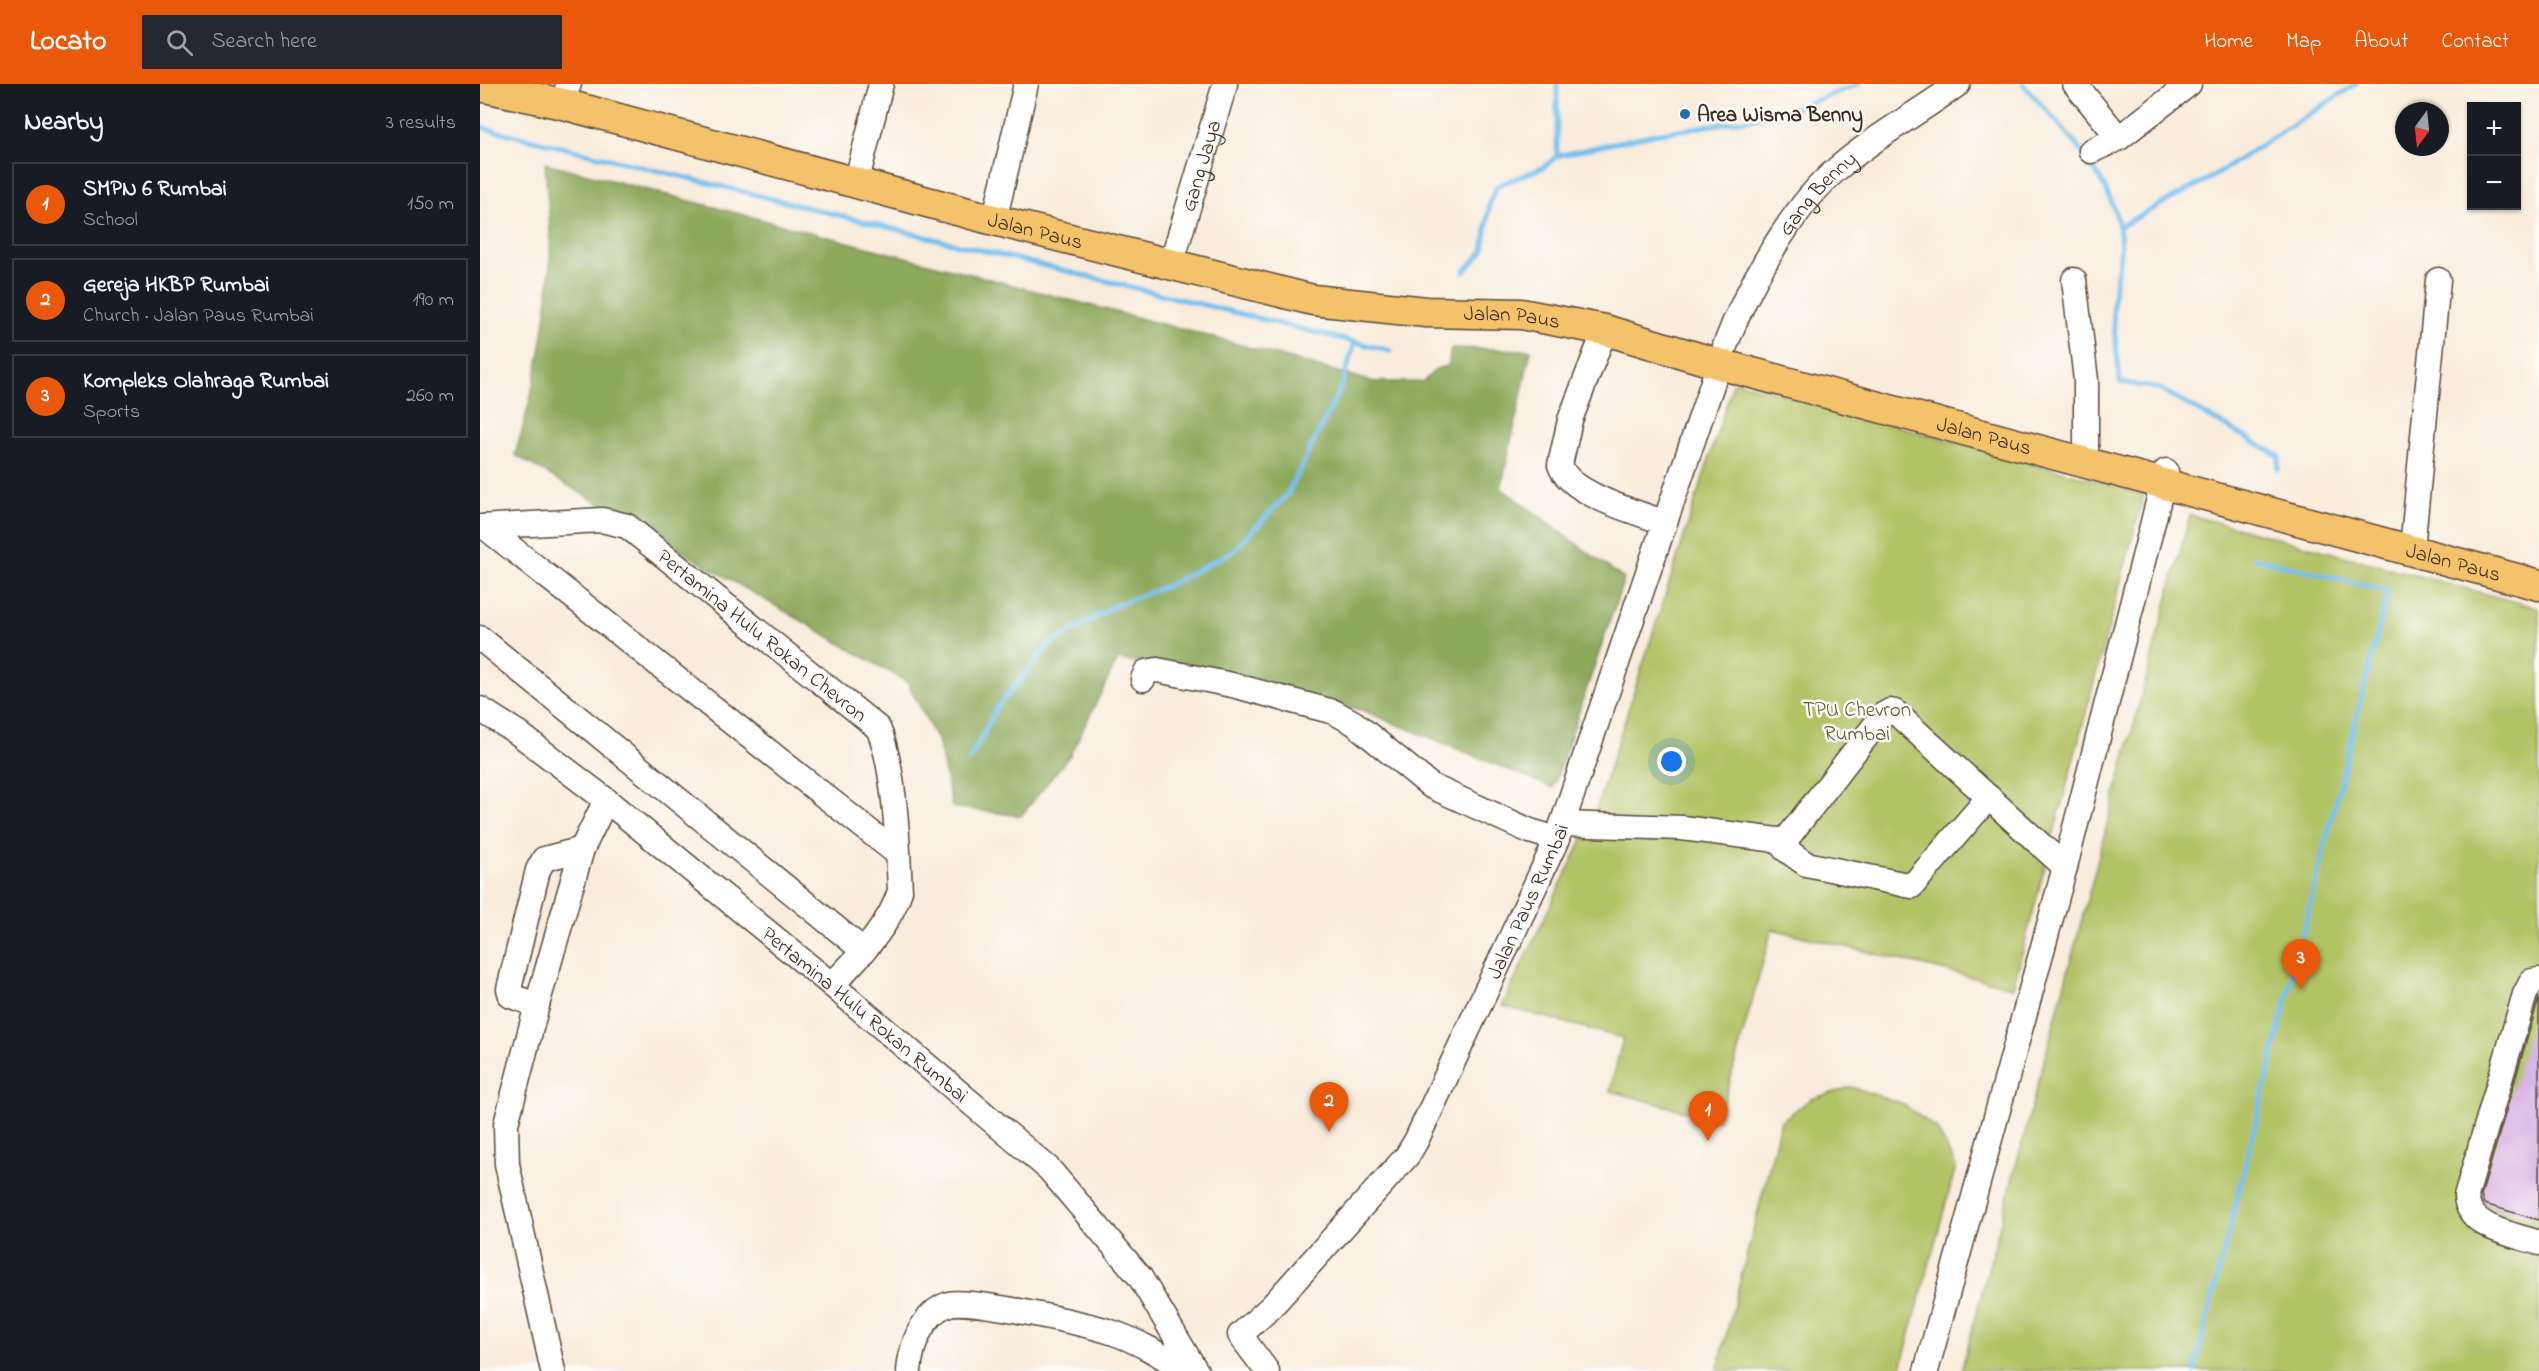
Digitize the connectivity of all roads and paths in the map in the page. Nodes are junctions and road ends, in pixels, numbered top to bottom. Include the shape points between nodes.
1 (881, 84) edge
2 (1026, 84) edge
3 (1225, 84) edge
4 (1958, 84) edge
5 (2075, 84) edge
6 (2189, 84) edge
7 (480, 86) edge
8 (561, 86) edge
9 (2119, 138) junction
10 (2091, 151) dead end
11 (860, 168) junction
12 (998, 204) junction
13 (1176, 248) junction
14 (2074, 280) dead end
15 (2438, 280) dead end
16 (1605, 330) junction
17 (1722, 355) junction
18 (2086, 448) junction
19 (2164, 477) junction
20 (1664, 522) junction
21 (483, 527) edge
22 (2413, 539) junction
23 (2539, 572) edge
24 (2539, 585) edge
25 (480, 638) edge
26 (1143, 679) dead end
27 (480, 709) edge
28 (1989, 798) junction
29 (606, 800) junction
30 (1560, 832) junction
31 (1785, 841) junction
32 (582, 849) junction
33 (898, 854) junction
34 (2065, 867) junction
35 (864, 951) junction
36 (2539, 980) edge
37 (832, 985) junction
38 (537, 1005) junction
39 (2539, 1243) edge
40 (553, 1371) edge
41 (909, 1371) edge
42 (1183, 1371) edge
43 (1196, 1371) edge
44 (1267, 1371) edge
45 (1926, 1371) edge

1 - 11 street
2 - 12 street
3 - 13 street, Gang Jaya
4 - 17 street, Gang Benny via 1838,168 1818,187 1756,278
5 - 9 street
6 - 9 street
7 - 16 main road, Jalan Paus via 563,104 982,217 1313,300 1426,312 1521,314
8 - 11 main road, Jalan Paus
9 - 10 street
11 - 12 main road, Jalan Paus
12 - 13 main road, Jalan Paus
13 - 17 main road, Jalan Paus via 1314,283 1428,295 1526,297 1615,315
14 - 18 street via 2086,380
15 - 22 street
16 - 17 main road, Jalan Paus
16 - 20 street via 1570,420 1560,465 1578,486 1617,506
17 - 18 main road, Jalan Paus
17 - 19 main road, Jalan Paus
17 - 20 street, Jalan Paus Rumbai
18 - 19 main road, Jalan Paus
19 - 22 main road, Jalan Paus via 2259,494
19 - 24 main road, Jalan Paus
19 - 34 street
20 - 30 street, Jalan Paus Rumbai
21 - 33 street
21 - 33 street, Pertamina Hulu Rokan Chevron via 602,520 627,526 878,728 884,741
22 - 23 main road, Jalan Paus
25 - 35 street
26 - 30 street via 1146,672 1157,670 1334,712 1354,723 1431,786 1530,831
27 - 29 street, Pertamina Hulu Rokan Rumbai
28 - 31 street via 1912,886 1806,864 1785,849
28 - 31 street via 1890,711
28 - 34 street
29 - 32 street
29 - 37 street, Pertamina Hulu Rokan Rumbai
30 - 31 street via 1682,828
30 - 44 street, Jalan Paus Rumbai via 1407,1156 1271,1307 1240,1335
32 - 38 street
32 - 38 street via 544,859 538,870 509,989 512,996
33 - 35 street, Pertamina Hulu Rokan Chevron via 900,891 894,910
34 - 45 street
35 - 37 street, Pertamina Hulu Rokan Chevron
36 - 39 street via 2532,981 2525,994 2466,1196 2469,1212 2476,1218
37 - 43 street, Pertamina Hulu Rokan Rumbai via 1049,1169 1140,1277
38 - 40 street via 506,1124 506,1142 507,1164
41 - 42 street via 913,1342 930,1316 949,1304 973,1302 1111,1332 1171,1361

